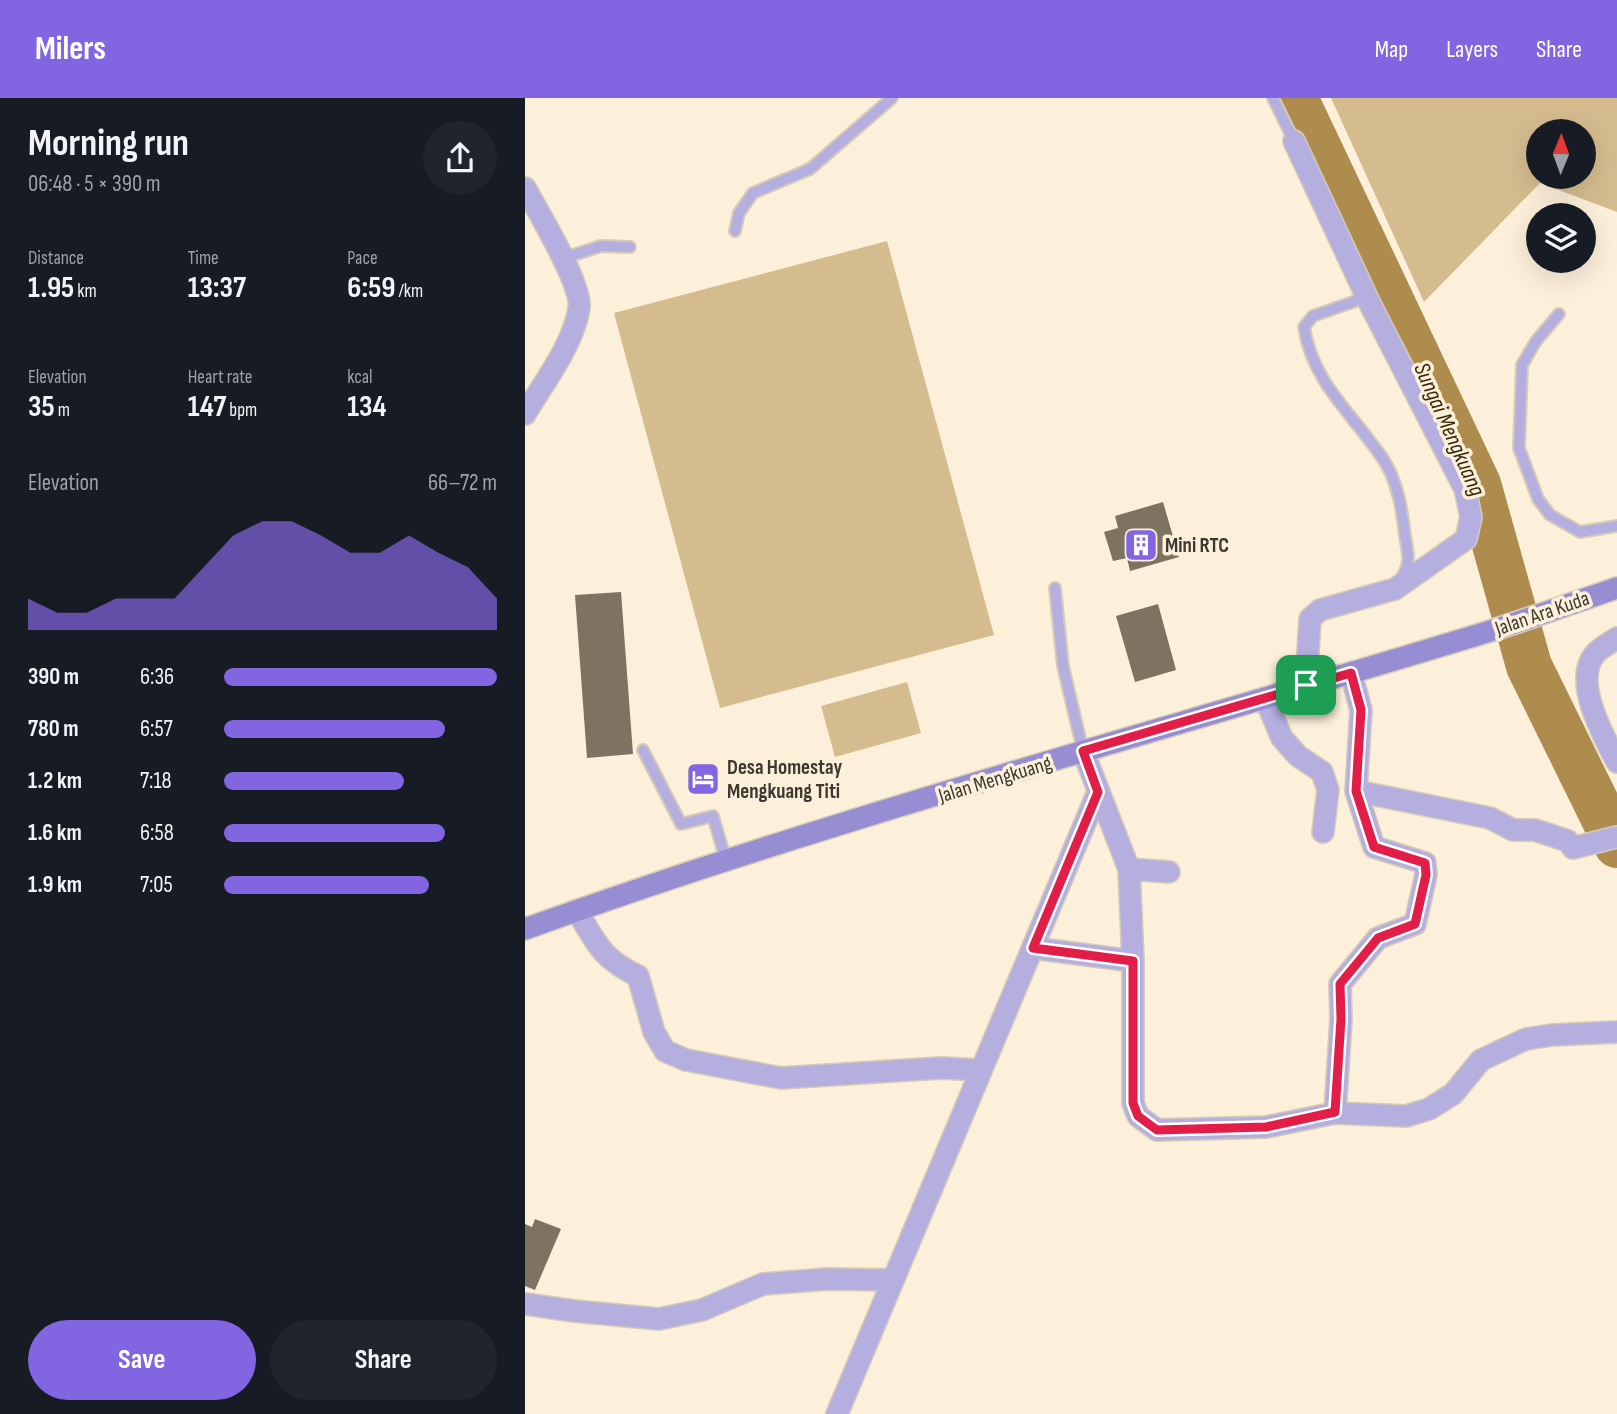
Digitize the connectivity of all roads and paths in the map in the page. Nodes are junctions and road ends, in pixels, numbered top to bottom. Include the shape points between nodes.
1 (892, 98) edge
2 (1273, 98) edge
3 (1294, 141) joint
4 (525, 188) edge
5 (735, 231) dead end
6 (630, 247) dead end
7 (564, 257) junction
8 (1367, 297) junction
9 (1559, 314) dead end
10 (525, 414) edge
11 (1617, 526) edge
12 (1055, 588) dead end
13 (1395, 589) junction
14 (1611, 590) edge
15 (1467, 638) joint
16 (1617, 638) edge
17 (1351, 673) junction
18 (1306, 685) junction
19 (1265, 698) junction
20 (643, 750) dead end
21 (1083, 751) junction
22 (1617, 762) edge
23 (1356, 791) junction
24 (1098, 792) junction
25 (1323, 832) dead end
26 (1617, 837) edge
27 (726, 861) junction
28 (1129, 869) junction
29 (1169, 872) dead end
30 (577, 911) junction
31 (525, 929) edge
32 (1033, 948) junction
33 (1133, 961) junction
34 (1617, 1032) edge
35 (981, 1070) junction
36 (1335, 1112) junction
37 (892, 1280) junction
38 (525, 1304) edge
39 (837, 1414) edge

1 - 5 lane via 810,169 753,193 739,213
2 - 3 lane
3 - 8 street
4 - 7 street
6 - 7 lane via 601,246
7 - 10 street via 580,307 565,347
8 - 13 street via 1465,489 1471,517 1466,538
8 - 13 lane via 1313,316 1304,327 1307,345 1331,395 1384,461 1401,500 1409,565
9 - 11 lane via 1523,365 1519,448 1538,499 1550,516 1580,532
12 - 21 lane via 1063,666
13 - 18 street via 1320,610 1310,619
14 - 15 main road, Jalan Ara Kuda
15 - 17 main road, Jalan Mengkuang
16 - 22 street via 1594,655 1587,677 1594,717
17 - 18 main road, Jalan Mengkuang
17 - 23 street via 1361,710
18 - 19 main road, Jalan Mengkuang
19 - 21 main road, Jalan Mengkuang
19 - 25 street via 1282,738 1322,772 1328,790
20 - 27 lane via 681,824 713,816
21 - 24 street
21 - 27 main road, Jalan Mengkuang
23 - 26 street via 1490,818 1513,830 1535,830 1568,841 1573,848
23 - 36 street via 1374,847 1425,863 1426,875 1415,924 1378,938 1340,984
24 - 28 street
24 - 32 street
27 - 30 main road, Jalan Mengkuang
28 - 29 street
28 - 33 street
30 - 31 main road, Jalan Mengkuang
30 - 35 street via 603,955 638,976 665,1051 686,1060 781,1078 941,1068
32 - 33 street
32 - 35 street
33 - 36 street via 1132,1081 1138,1116 1157,1130 1266,1127
34 - 36 street via 1526,1039 1481,1060 1453,1094 1406,1116
35 - 37 street
37 - 38 street via 763,1284 702,1310 659,1319
37 - 39 street

